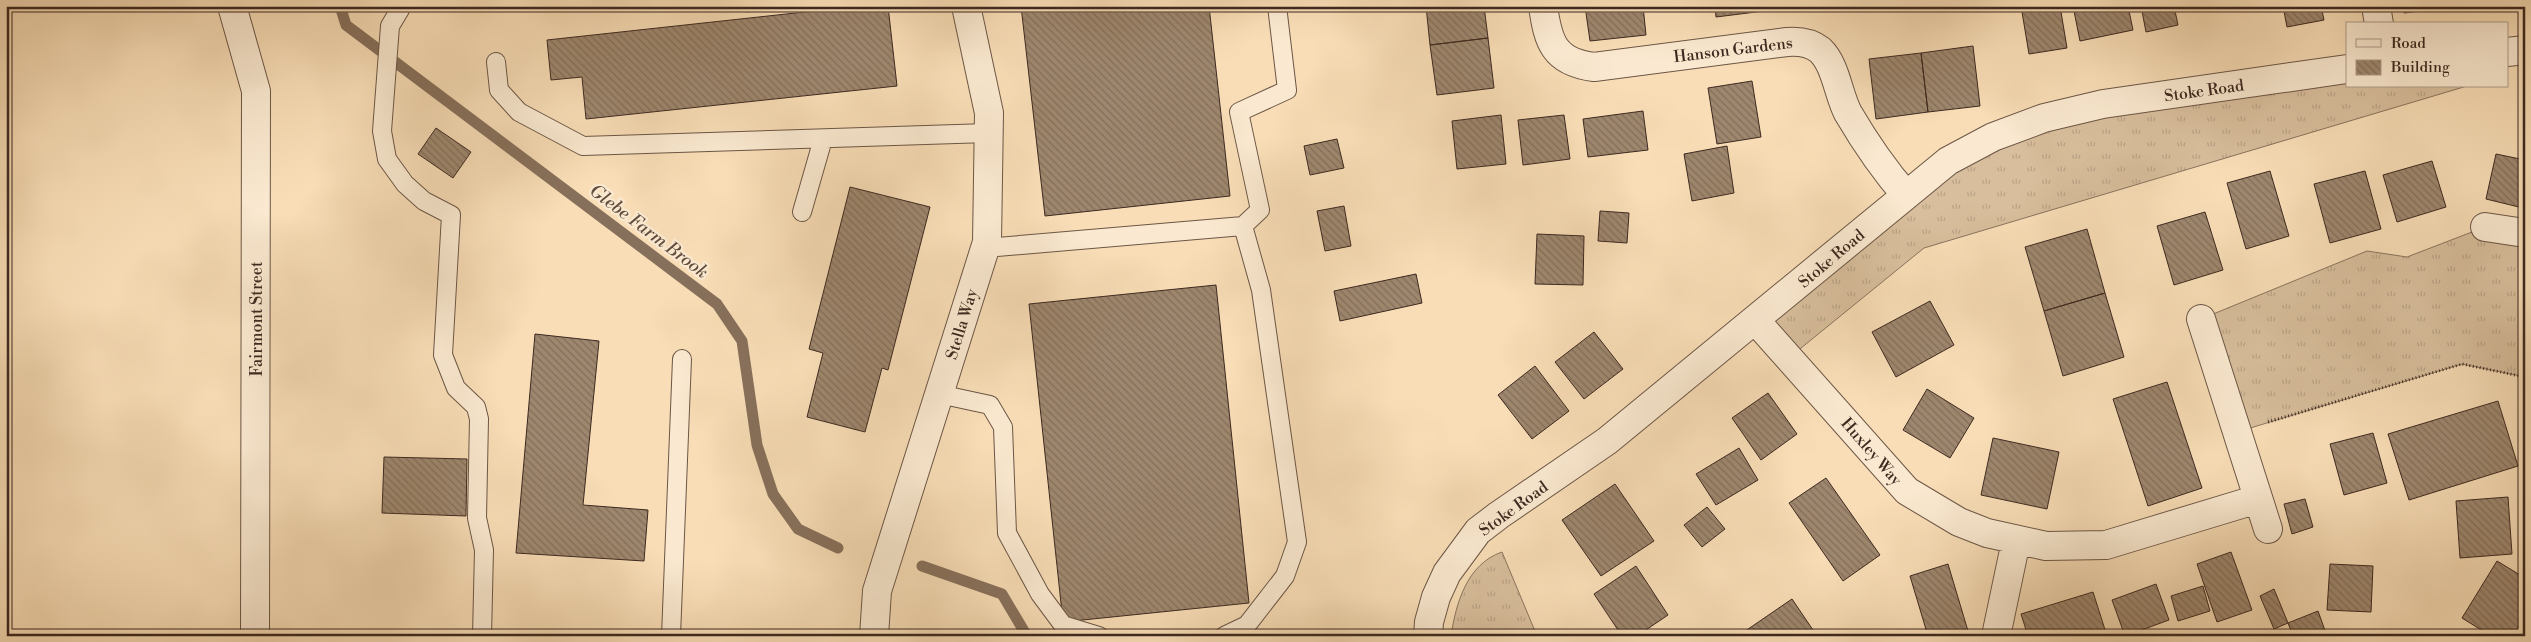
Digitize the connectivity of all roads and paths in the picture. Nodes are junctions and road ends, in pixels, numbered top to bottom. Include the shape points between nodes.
1 (232, 6) edge
2 (402, 6) edge
3 (966, 6) edge
4 (1277, 6) edge
5 (1543, 6) edge
6 (2376, 6) edge
7 (2379, 22) edge
8 (2525, 50) edge
9 (2508, 52) edge
10 (496, 62) dead end
11 (2346, 69) edge
12 (988, 133) junction
13 (823, 139) junction
14 (1906, 195) junction
15 (802, 212) dead end
16 (1243, 226) junction
17 (2485, 227) dead end
18 (2525, 233) edge
19 (985, 248) junction
20 (2201, 319) dead end
21 (1756, 321) junction
22 (682, 359) dead end
23 (2525, 377) edge
24 (939, 394) junction
25 (2237, 432) junction
26 (2258, 499) junction
27 (2268, 530) dead end
28 (2016, 541) junction
29 (255, 636) edge
30 (482, 636) edge
31 (671, 636) edge
32 (874, 636) edge
33 (1099, 636) edge
34 (1224, 636) edge
35 (1428, 636) edge
36 (1996, 636) edge

1 - 29 street, Fairmont Street via 256,91
2 - 30 lane via 390,26 382,132 387,159 405,184 424,201 451,215 444,355 456,388 476,407 479,419 477,518 484,550
3 - 12 street, Stella Way via 989,113
4 - 16 lane via 1287,90 1239,112 1260,210
5 - 14 street, Hanson Gardens via 1552,45 1569,61 1581,66 1787,42 1810,44 1828,61 1848,112 1886,173
6 - 7 street
8 - 9 street
10 - 13 lane via 499,90 519,112 583,146
11 - 14 street, Stoke Road via 2103,104 2044,118 1993,137 1948,161
12 - 13 lane
12 - 19 street, Stella Way
13 - 15 lane
14 - 21 street, Stoke Road
16 - 19 lane
16 - 34 lane via 1261,290 1297,542 1285,576 1247,625
17 - 18 street
19 - 24 street, Stella Way
20 - 25 street
21 - 28 street, Huxley Way via 1907,491 1959,522
21 - 35 street, Stoke Road via 1607,442 1478,531 1447,573 1436,597
22 - 31 lane
23 - 25 path via 2462,364
24 - 32 street, Stella Way via 877,591
24 - 33 lane via 990,405 1002,428 1006,533 1040,594 1064,625
25 - 26 street
26 - 27 street
26 - 28 street, Huxley Way via 2106,545 2046,546
28 - 36 street

